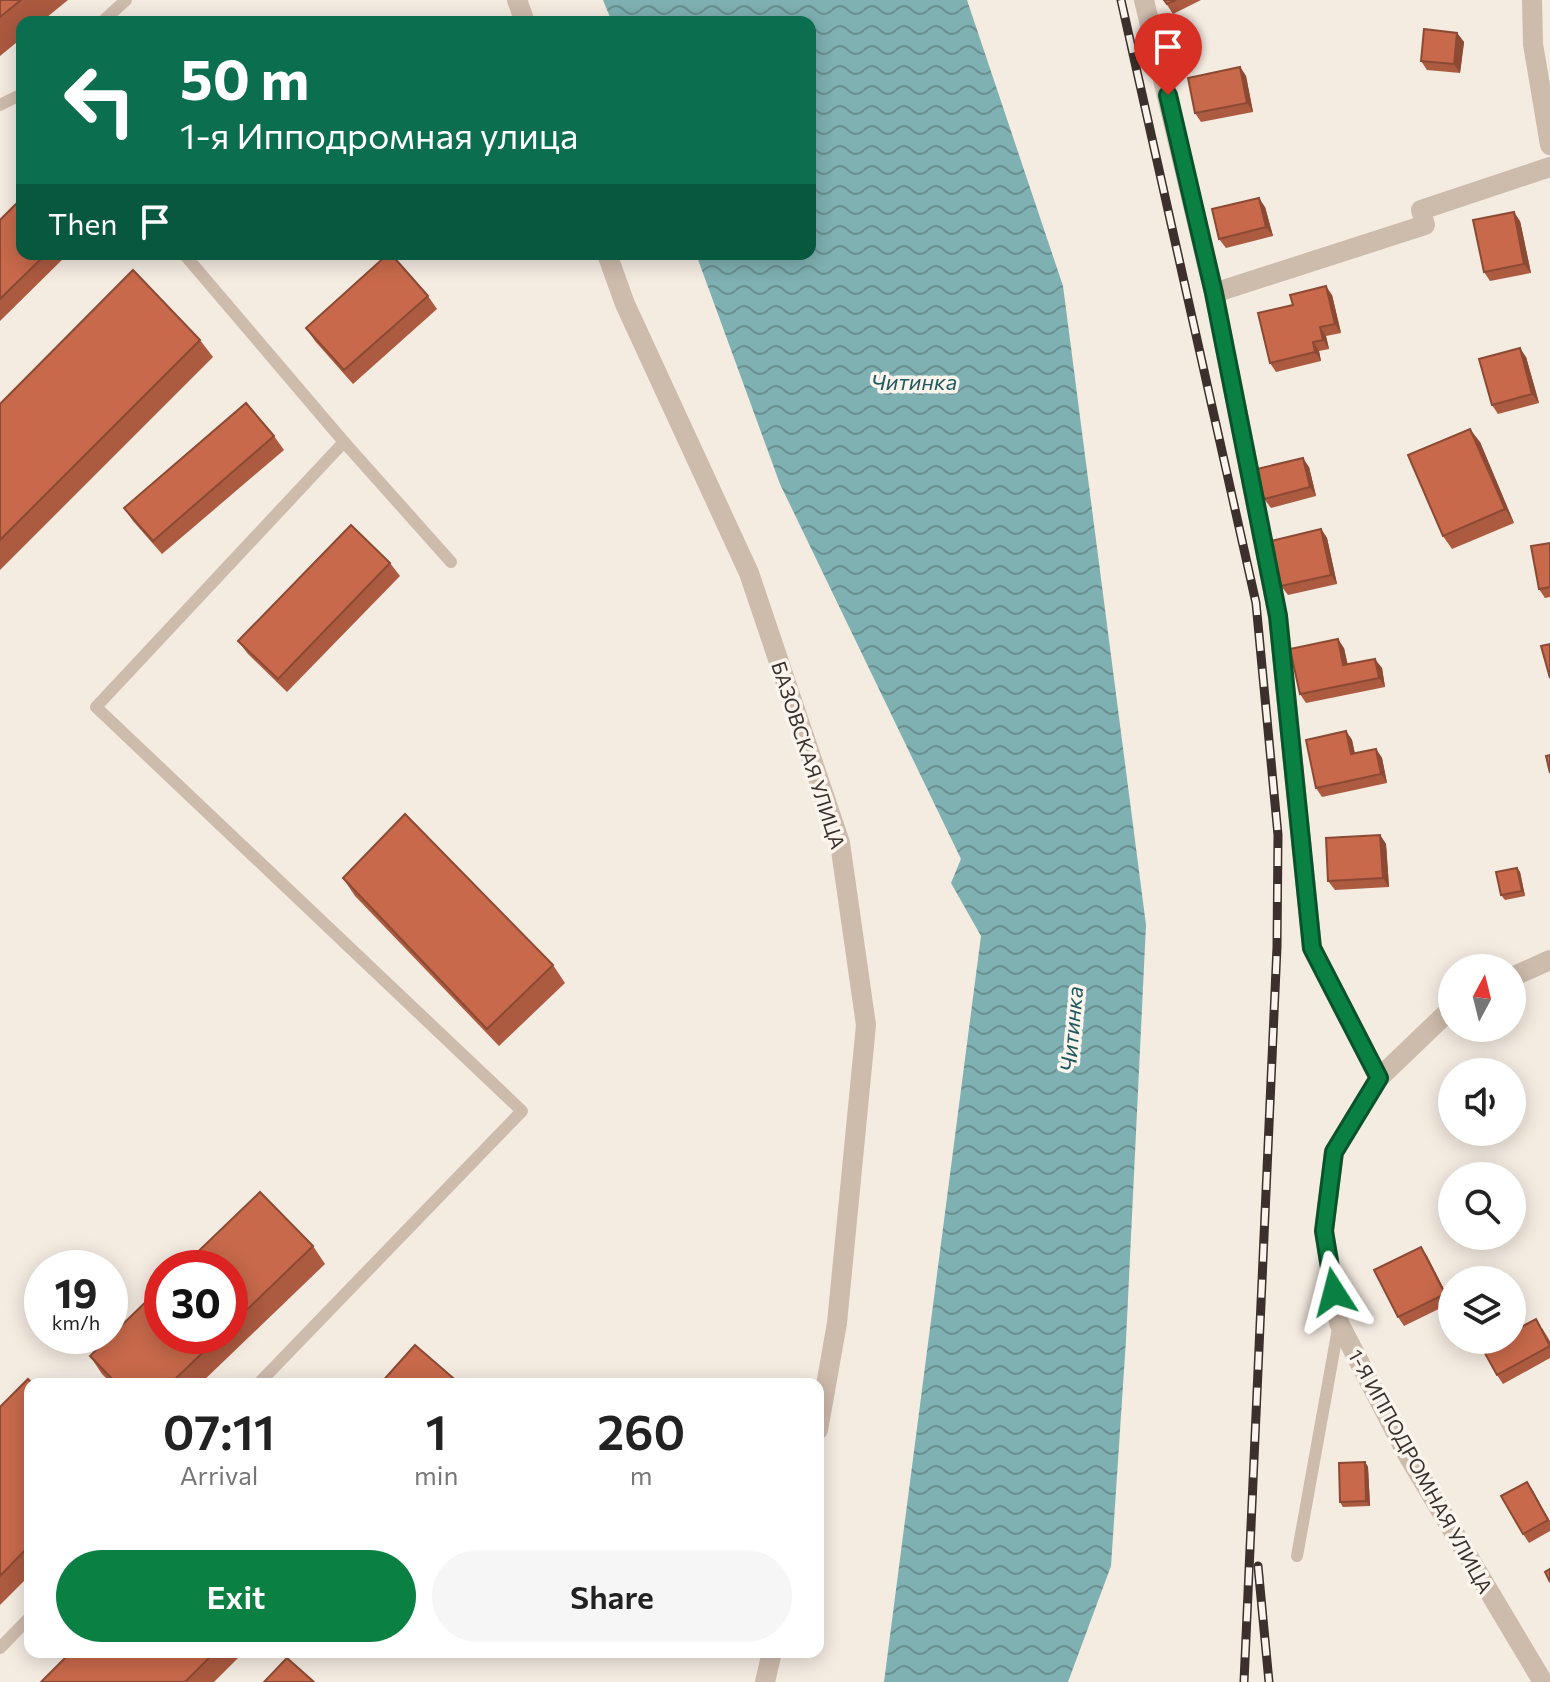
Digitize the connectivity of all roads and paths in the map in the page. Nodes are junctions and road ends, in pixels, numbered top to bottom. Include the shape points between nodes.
1 (126, 0) edge
2 (1144, 0) edge
3 (1532, 0) edge
4 (109, 16) edge
5 (1550, 145) edge
6 (1550, 167) edge
7 (189, 260) edge
8 (609, 260) edge
9 (1214, 293) junction
10 (344, 442) junction
11 (451, 562) dead end
12 (1550, 960) edge
13 (1526, 971) edge
14 (1438, 1021) edge
15 (1379, 1078) junction
16 (1339, 1323) junction
17 (264, 1378) edge
18 (824, 1396) edge
19 (1297, 1556) dead end
20 (24, 1623) edge
21 (0, 1648) edge
22 (771, 1658) edge
23 (765, 1682) edge
24 (1543, 1682) edge

1 - 4 lane
2 - 9 street
3 - 5 street via 1533,44
6 - 9 street via 1421,210 1425,225
7 - 10 lane
8 - 18 street, БАЗОВСКАЯ УЛИЦА via 749,573 840,843 866,1025 837,1323
9 - 15 street via 1278,616 1312,948
10 - 11 lane
10 - 17 lane via 96,707 522,1111
12 - 13 street
14 - 15 street, 1-Я ИППОДРОМНАЯ УЛИЦА
15 - 16 street, 1-Я ИППОДРОМНАЯ УЛИЦА via 1334,1152 1324,1231
16 - 19 lane
16 - 24 street, 1-Я ИППОДРОМНАЯ УЛИЦА via 1407,1454
20 - 21 lane
22 - 23 street

